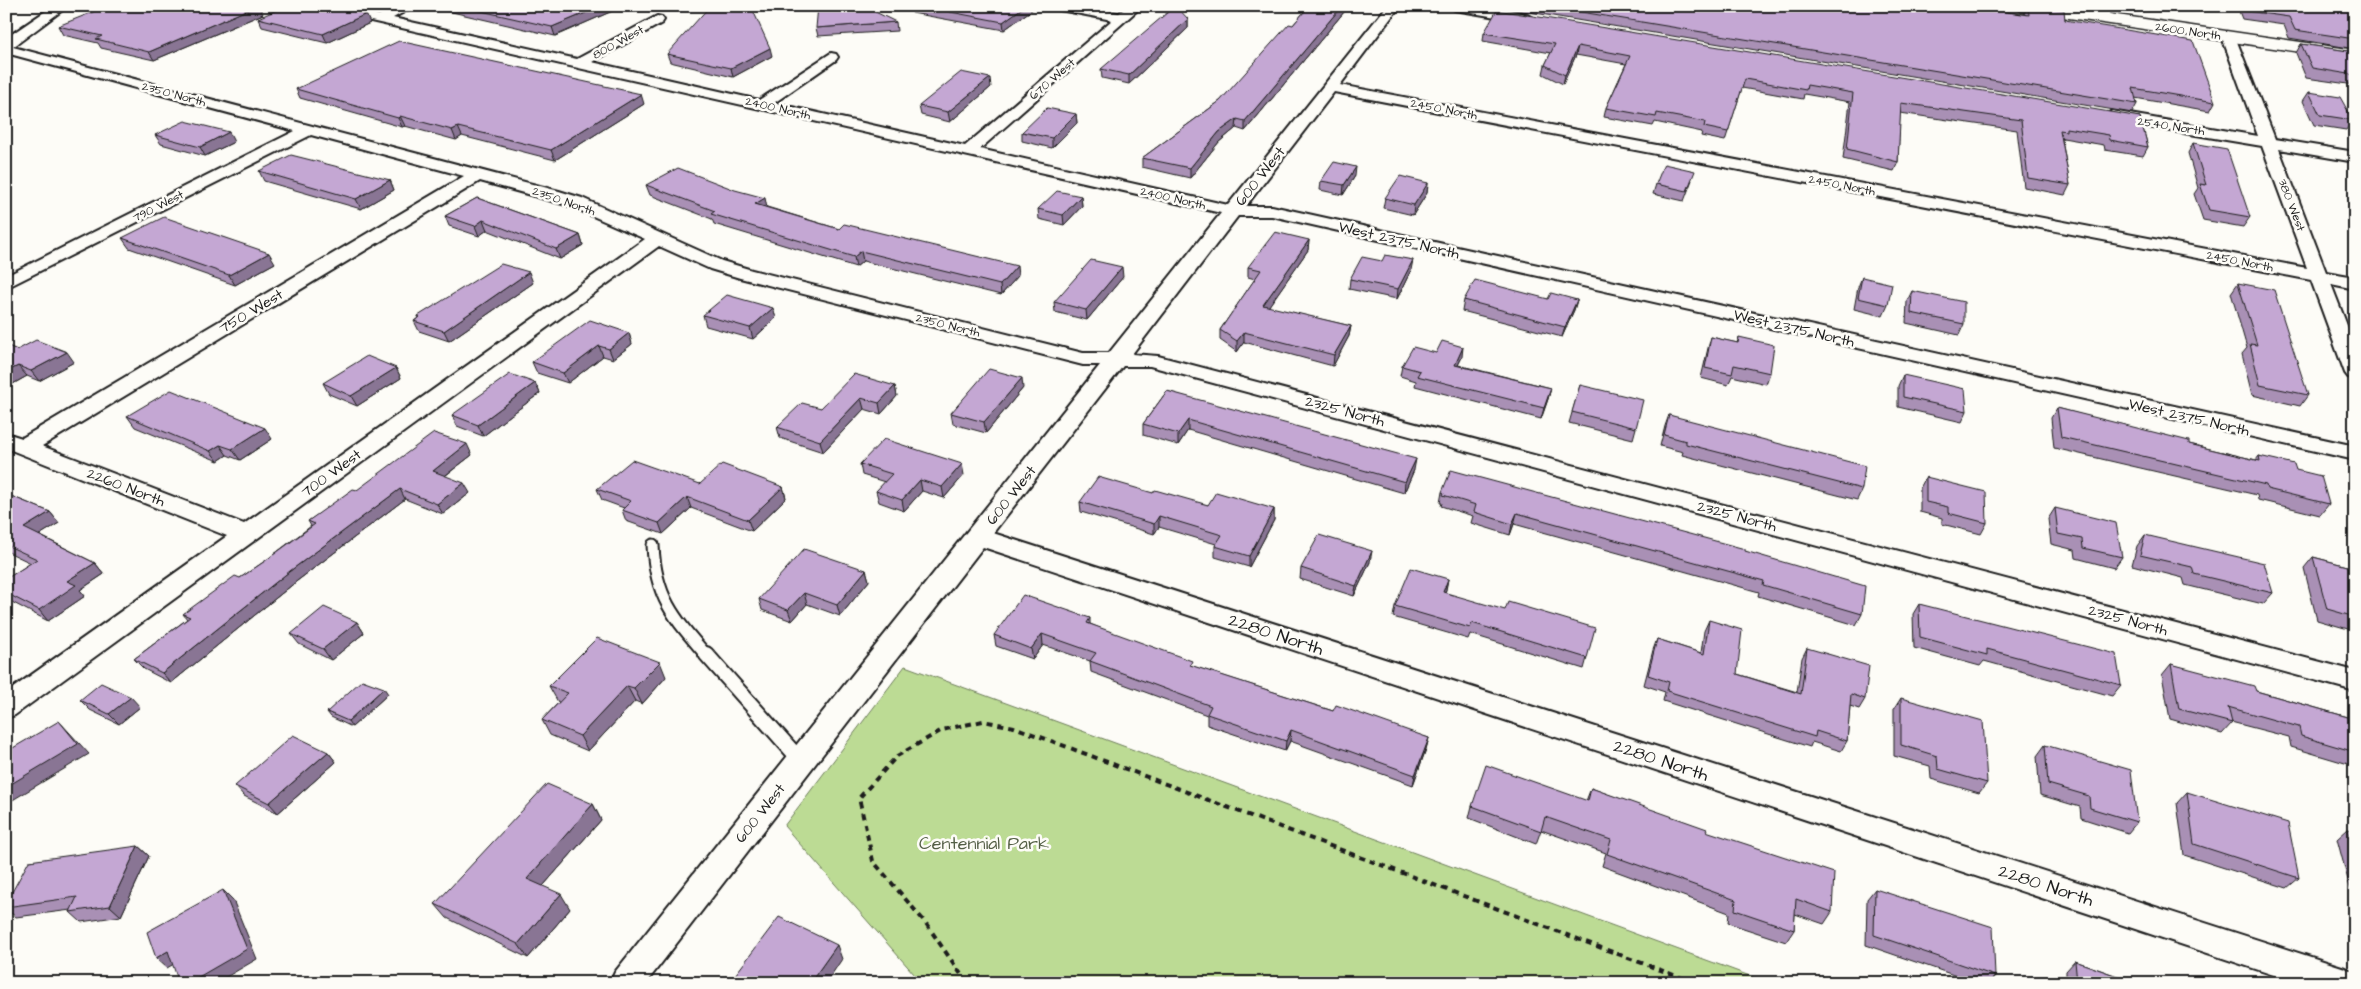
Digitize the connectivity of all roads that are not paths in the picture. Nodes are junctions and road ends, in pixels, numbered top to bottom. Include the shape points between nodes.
1 (62, 6) edge
2 (322, 6) edge
3 (409, 6) edge
4 (1060, 6) edge
5 (1136, 6) edge
6 (1394, 6) edge
7 (1455, 6) edge
8 (2021, 6) edge
9 (2102, 12) edge
10 (1123, 18) junction
11 (380, 19) junction
12 (657, 20) dead end
13 (1543, 21) edge
14 (2229, 37) junction
15 (6, 47) edge
16 (2355, 55) edge
17 (831, 57) dead end
18 (579, 64) junction
19 (1329, 87) junction
20 (761, 105) junction
21 (2092, 113) edge
22 (309, 130) junction
23 (2268, 142) junction
24 (967, 152) junction
25 (2355, 157) edge
26 (478, 175) junction
27 (1233, 211) junction
28 (657, 239) junction
29 (2320, 276) junction
30 (6, 283) edge
31 (2355, 283) edge
32 (1117, 360) junction
33 (2355, 373) edge
34 (15, 443) edge
35 (2355, 454) edge
36 (246, 534) junction
37 (978, 537) junction
38 (652, 545) dead end
39 (2355, 681) edge
40 (6, 707) edge
41 (801, 761) junction
42 (626, 983) edge
43 (2345, 983) edge

1 - 15 street
2 - 11 street, 2400 North
3 - 11 street
4 - 10 street
5 - 10 street, 670 West
6 - 19 street, 600 West
7 - 13 street
8 - 9 street, 2600 North
9 - 14 street, 2600 North
10 - 24 street, 670 West
11 - 18 street, 2400 North
12 - 18 street, 800 West
14 - 16 street, 2600 North
14 - 23 street, 380 West
15 - 22 street, 2350 North
17 - 20 street
18 - 20 street, 2400 North
19 - 27 street, 600 West
19 - 29 street, 2450 North
20 - 24 street, 2400 North
21 - 23 street, 2540 North
22 - 26 street, 2350 North
22 - 30 street, 790 West
23 - 25 street, 2540 North
23 - 29 street, 380 West
24 - 27 street, 2400 North
26 - 28 street, 2350 North via 576,202
26 - 34 street, 750 West
27 - 32 street, 600 West
27 - 35 street, West 2375 North via 1272,212
28 - 32 street, 2350 North via 716,265 746,274 1083,360
28 - 36 street, 700 West
29 - 31 street, 2450 North
29 - 33 street, 380 West
32 - 37 street, 600 West
32 - 39 street, 2325 North via 1151,360
34 - 36 street, 2260 North
36 - 40 street, 700 West
37 - 41 street, 600 West
37 - 43 street, 2280 North
38 - 41 lane via 659,589 678,623
41 - 42 street, 600 West

